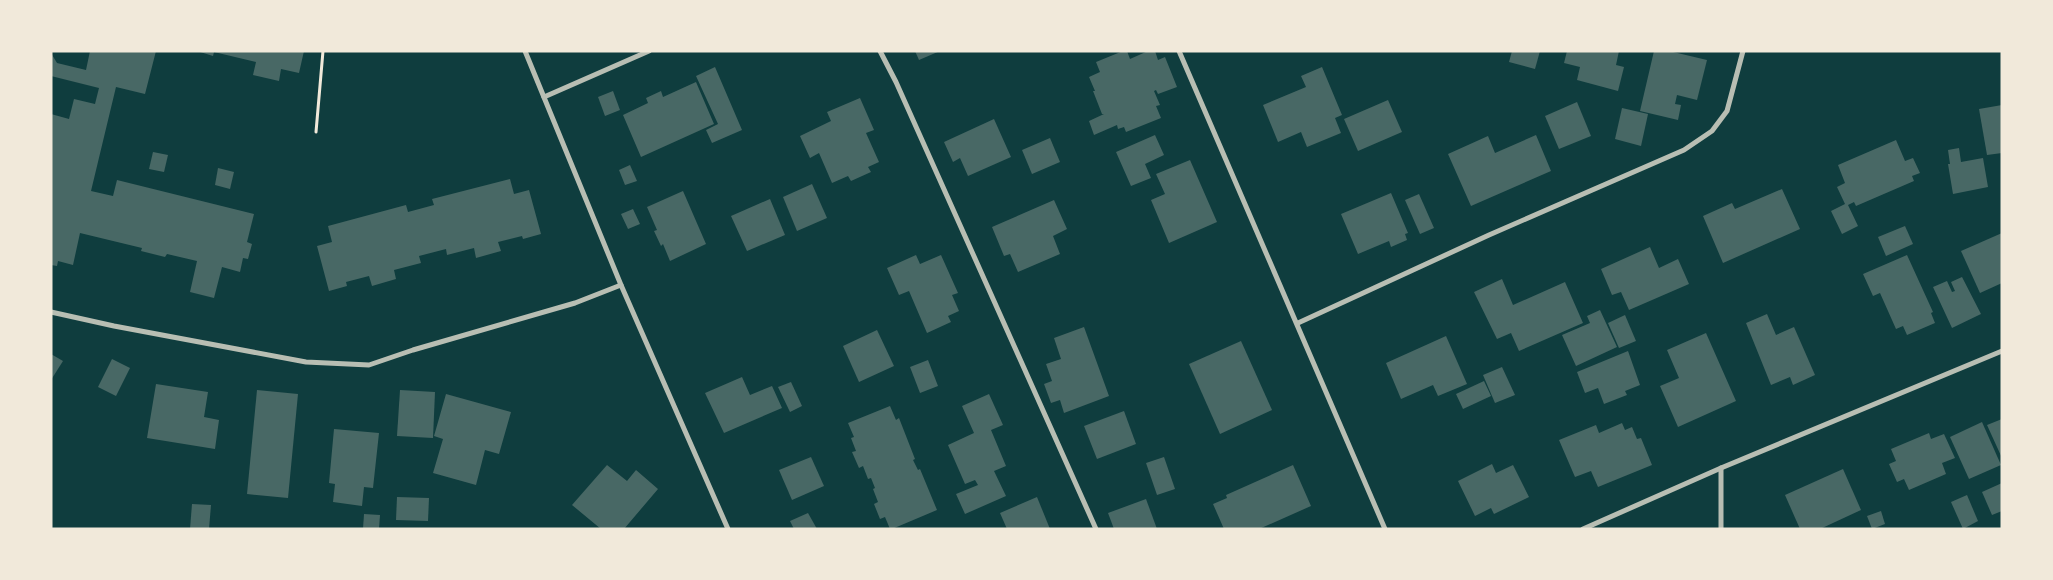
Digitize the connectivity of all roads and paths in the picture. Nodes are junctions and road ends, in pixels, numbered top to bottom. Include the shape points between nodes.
1 (323, 51) edge
2 (525, 51) edge
3 (649, 51) edge
4 (880, 51) edge
5 (1179, 51) edge
6 (1743, 51) edge
7 (544, 97) junction
8 (316, 132) dead end
9 (621, 285) junction
10 (51, 312) edge
11 (1298, 323) junction
12 (2002, 351) edge
13 (1721, 468) junction
14 (728, 529) edge
15 (1096, 529) edge
16 (1385, 529) edge
17 (1583, 529) edge
18 (1722, 529) edge

1 - 8 path
2 - 7 street
3 - 7 street
4 - 15 street
5 - 11 street
6 - 11 street via 1727,111 1712,131 1684,150
7 - 9 street
9 - 10 street via 575,304 369,365 306,362
9 - 14 street
11 - 16 street
12 - 13 street
13 - 17 street
13 - 18 street

